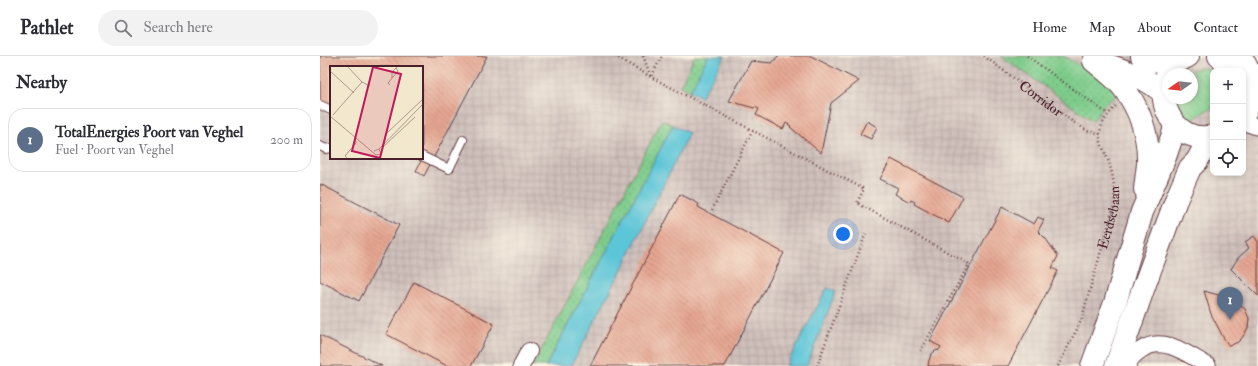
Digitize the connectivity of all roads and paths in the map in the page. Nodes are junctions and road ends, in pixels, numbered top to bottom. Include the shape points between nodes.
1 (615, 56) edge
2 (643, 56) edge
3 (662, 56) edge
4 (984, 56) edge
5 (1028, 56) edge
6 (1142, 56) edge
7 (1219, 56) edge
8 (1239, 56) edge
9 (1090, 58) edge
10 (1181, 61) edge
11 (1233, 68) edge
12 (651, 77) junction
13 (1162, 92) edge
14 (1129, 95) junction
15 (1251, 99) edge
16 (1164, 104) edge
17 (320, 105) edge
18 (330, 110) edge
19 (1108, 114) junction
20 (1174, 123) junction
21 (1246, 123) edge
22 (1258, 127) edge
23 (753, 130) junction
24 (1100, 134) junction
25 (1209, 134) edge
26 (463, 140) dead end
27 (320, 146) edge
28 (330, 148) edge
29 (423, 156) edge
30 (712, 210) dead end
31 (1142, 212) junction
32 (866, 233) dead end
33 (529, 351) dead end
34 (920, 352) dead end
35 (521, 366) edge
36 (816, 366) edge
37 (1058, 366) edge
38 (1092, 366) edge
39 (1116, 366) edge
40 (1127, 366) edge
41 (1208, 366) edge

1 - 12 path
2 - 12 path
3 - 12 path
4 - 24 path, Corridor via 1073,122 1088,131
5 - 19 path
6 - 10 main road via 1149,60
7 - 11 main road
8 - 15 main road via 1249,72
9 - 13 main road via 1141,78
9 - 14 main road
12 - 23 path
14 - 19 path
14 - 31 main road via 1141,120 1147,151 1148,165
16 - 20 main road
17 - 18 lane
19 - 24 path
20 - 25 main road via 1188,135
20 - 31 main road, Eerdsebaan via 1166,157
21 - 22 street
23 - 30 path
23 - 34 path via 864,189 857,203 968,264
24 - 37 path, Eerdsebaan via 1100,142 1111,166 1114,206 1081,320
25 - 39 main road via 1190,158 1190,168
26 - 29 lane via 449,169
27 - 28 lane
31 - 38 main road, Eerdsebaan via 1115,303
32 - 36 path
33 - 35 street
40 - 41 street via 1132,357 1144,348 1160,344 1168,345

